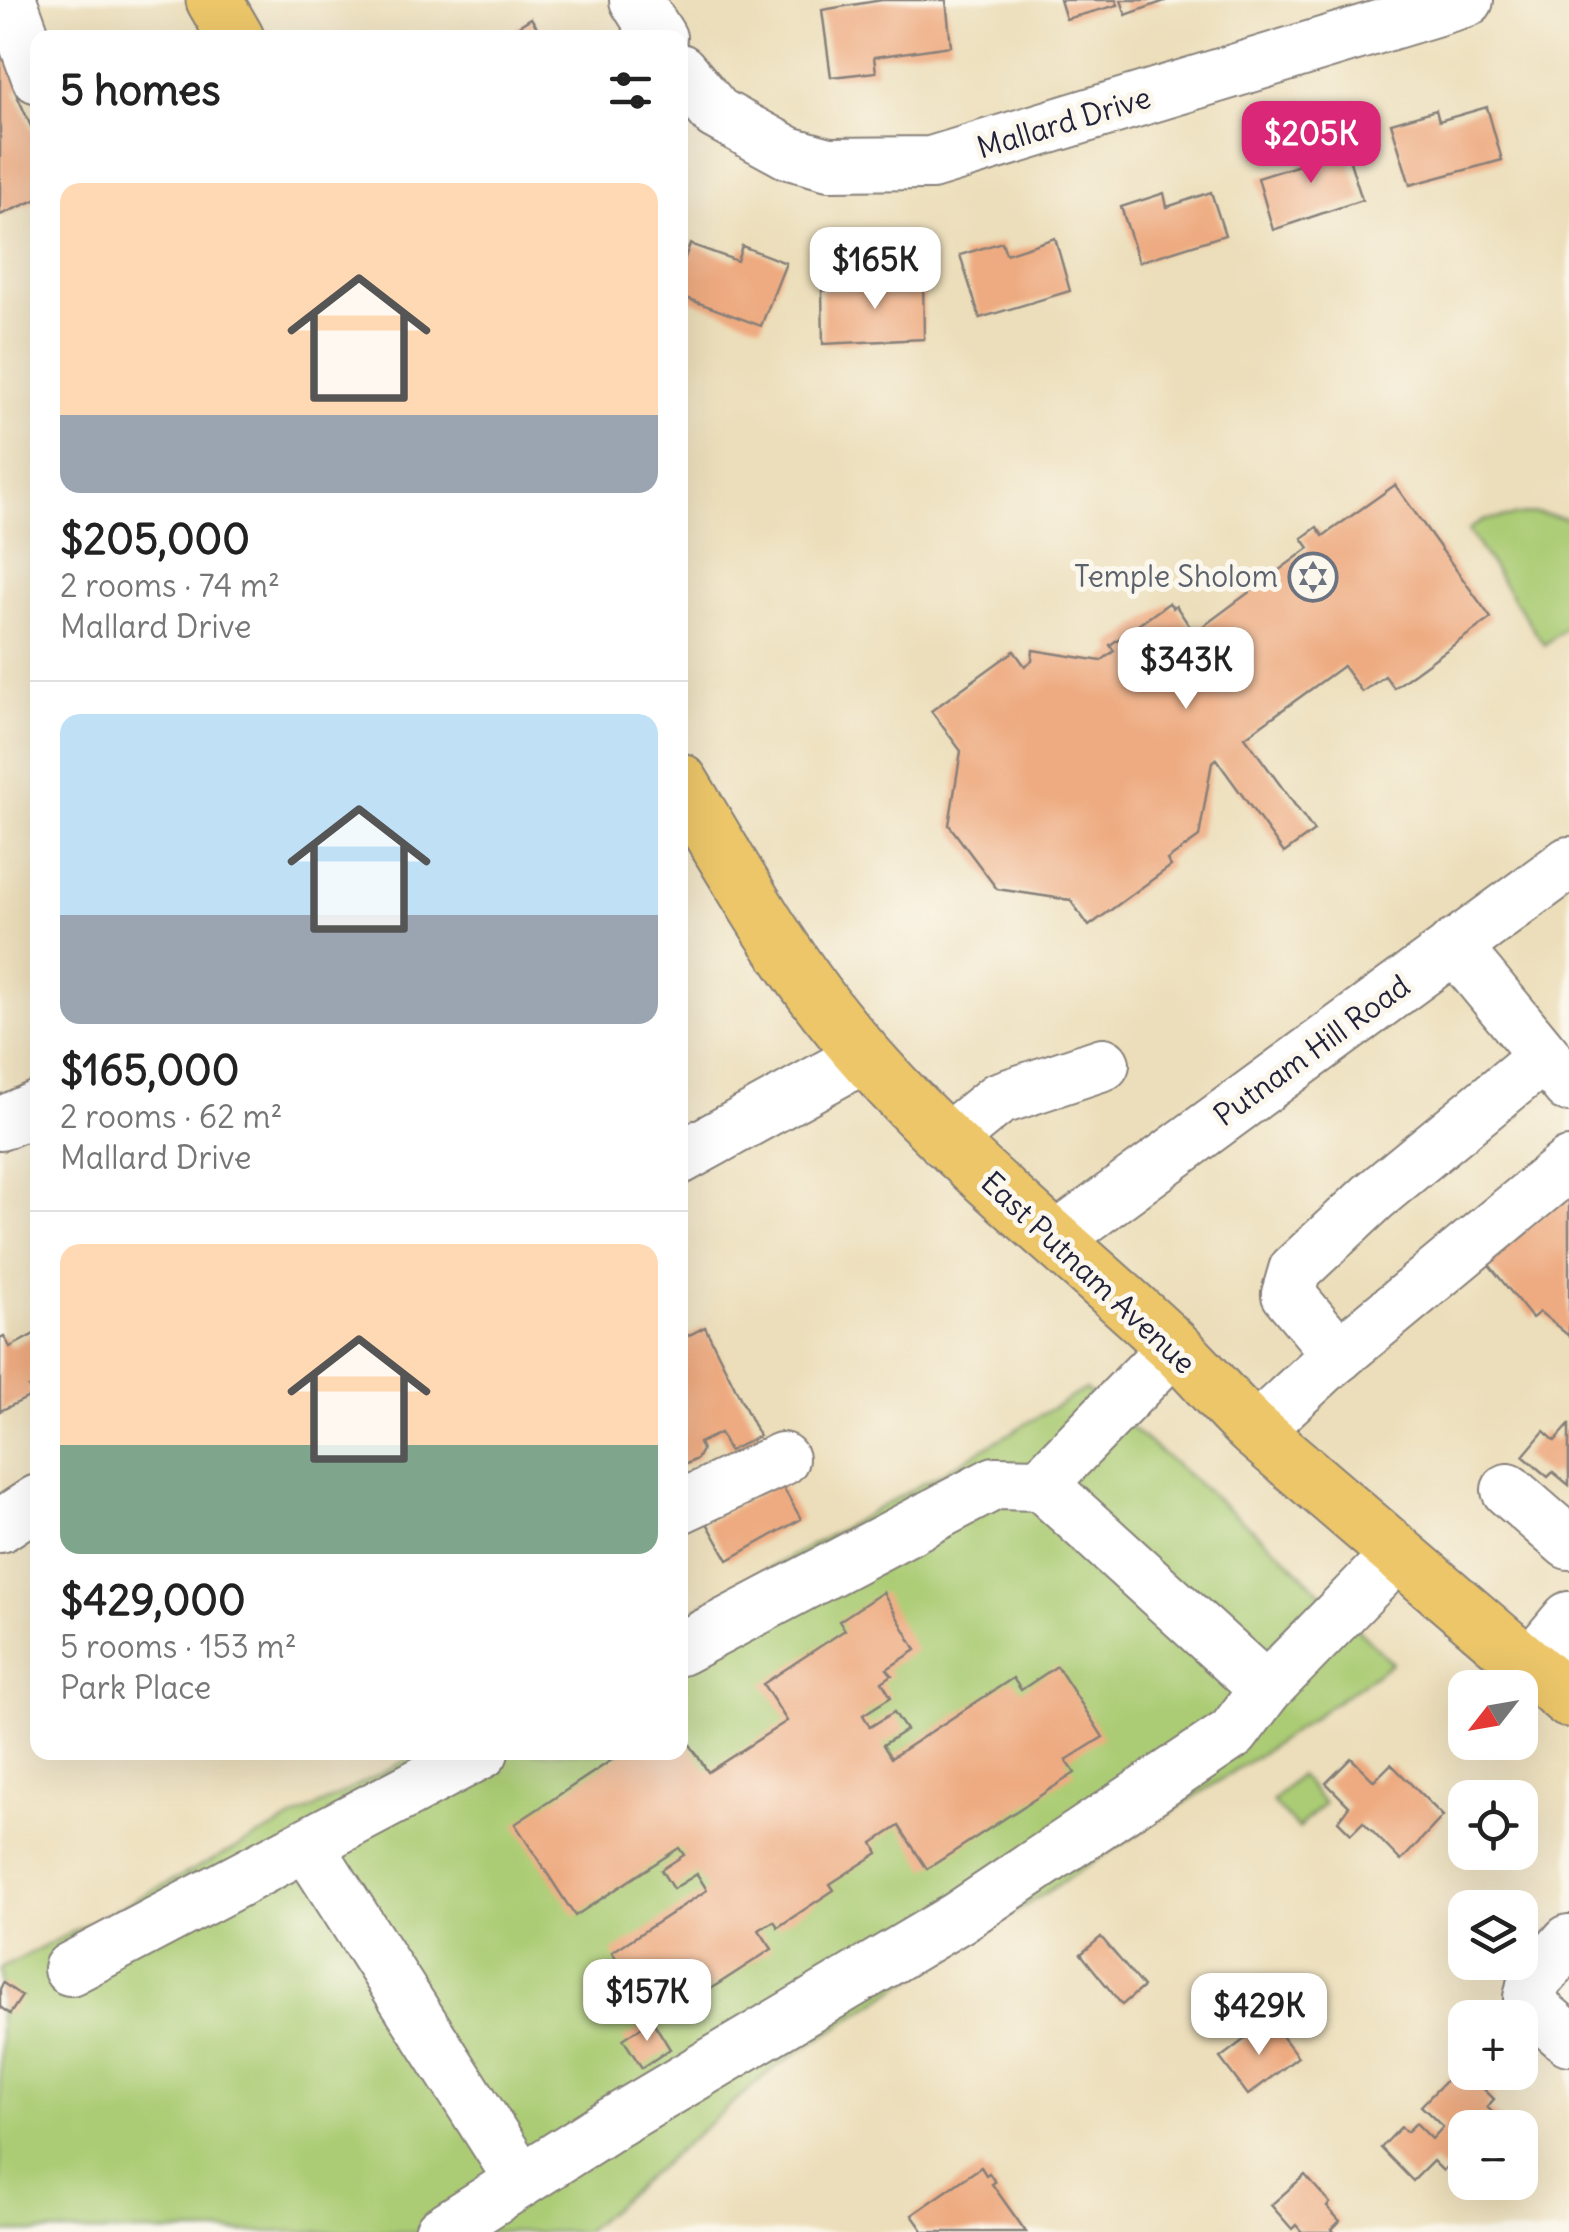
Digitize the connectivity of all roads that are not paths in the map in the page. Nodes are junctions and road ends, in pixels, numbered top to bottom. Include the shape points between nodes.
1 (10, 0) edge
2 (214, 0) edge
3 (636, 0) edge
4 (1468, 0) edge
5 (231, 30) edge
6 (655, 30) edge
7 (30, 55) edge
8 (688, 80) edge
9 (688, 794) edge
10 (1569, 863) edge
11 (1454, 946) junction
12 (865, 1056) junction
13 (1103, 1064) dead end
14 (1556, 1071) edge
15 (30, 1111) edge
16 (0, 1124) edge
17 (945, 1142) junction
18 (688, 1154) edge
19 (1569, 1164) edge
20 (1055, 1240) junction
21 (1174, 1347) junction
22 (1339, 1355) junction
23 (1255, 1431) junction
24 (782, 1459) dead end
25 (1041, 1484) junction
26 (1508, 1490) dead end
27 (688, 1503) edge
28 (30, 1506) edge
29 (0, 1526) edge
30 (1569, 1543) edge
31 (1398, 1554) junction
32 (1569, 1618) edge
33 (688, 1645) edge
34 (1549, 1683) edge
35 (1266, 1689) junction
36 (467, 1760) edge
37 (306, 1845) junction
38 (1569, 1942) edge
39 (70, 1969) dead end
40 (1569, 2039) edge
41 (522, 2180) junction
42 (441, 2232) edge

1 - 7 street
2 - 5 main road
3 - 6 street
4 - 8 street, Mallard Drive via 931,163 830,164 789,154 716,113
9 - 12 main road, East Putnam Avenue via 777,939
10 - 11 street, Putnam Hill Road
11 - 14 street
11 - 20 street, Putnam Hill Road
12 - 17 main road, East Putnam Avenue
12 - 18 street
13 - 17 street via 998,1099
14 - 22 street via 1372,1197 1295,1270 1288,1294
15 - 16 street
17 - 20 main road, East Putnam Avenue
19 - 22 street
20 - 21 main road, East Putnam Avenue
21 - 23 main road, East Putnam Avenue
21 - 25 street
22 - 23 street
23 - 31 main road, East Putnam Avenue
24 - 27 street
25 - 33 street via 995,1483
25 - 35 street
26 - 30 street
28 - 29 street
31 - 34 main road, East Putnam Avenue
31 - 35 street
32 - 34 street
35 - 41 street via 1233,1733 958,1918
36 - 37 street
37 - 39 street
37 - 41 street
38 - 40 street via 1534,1982 1530,1998
41 - 42 street

